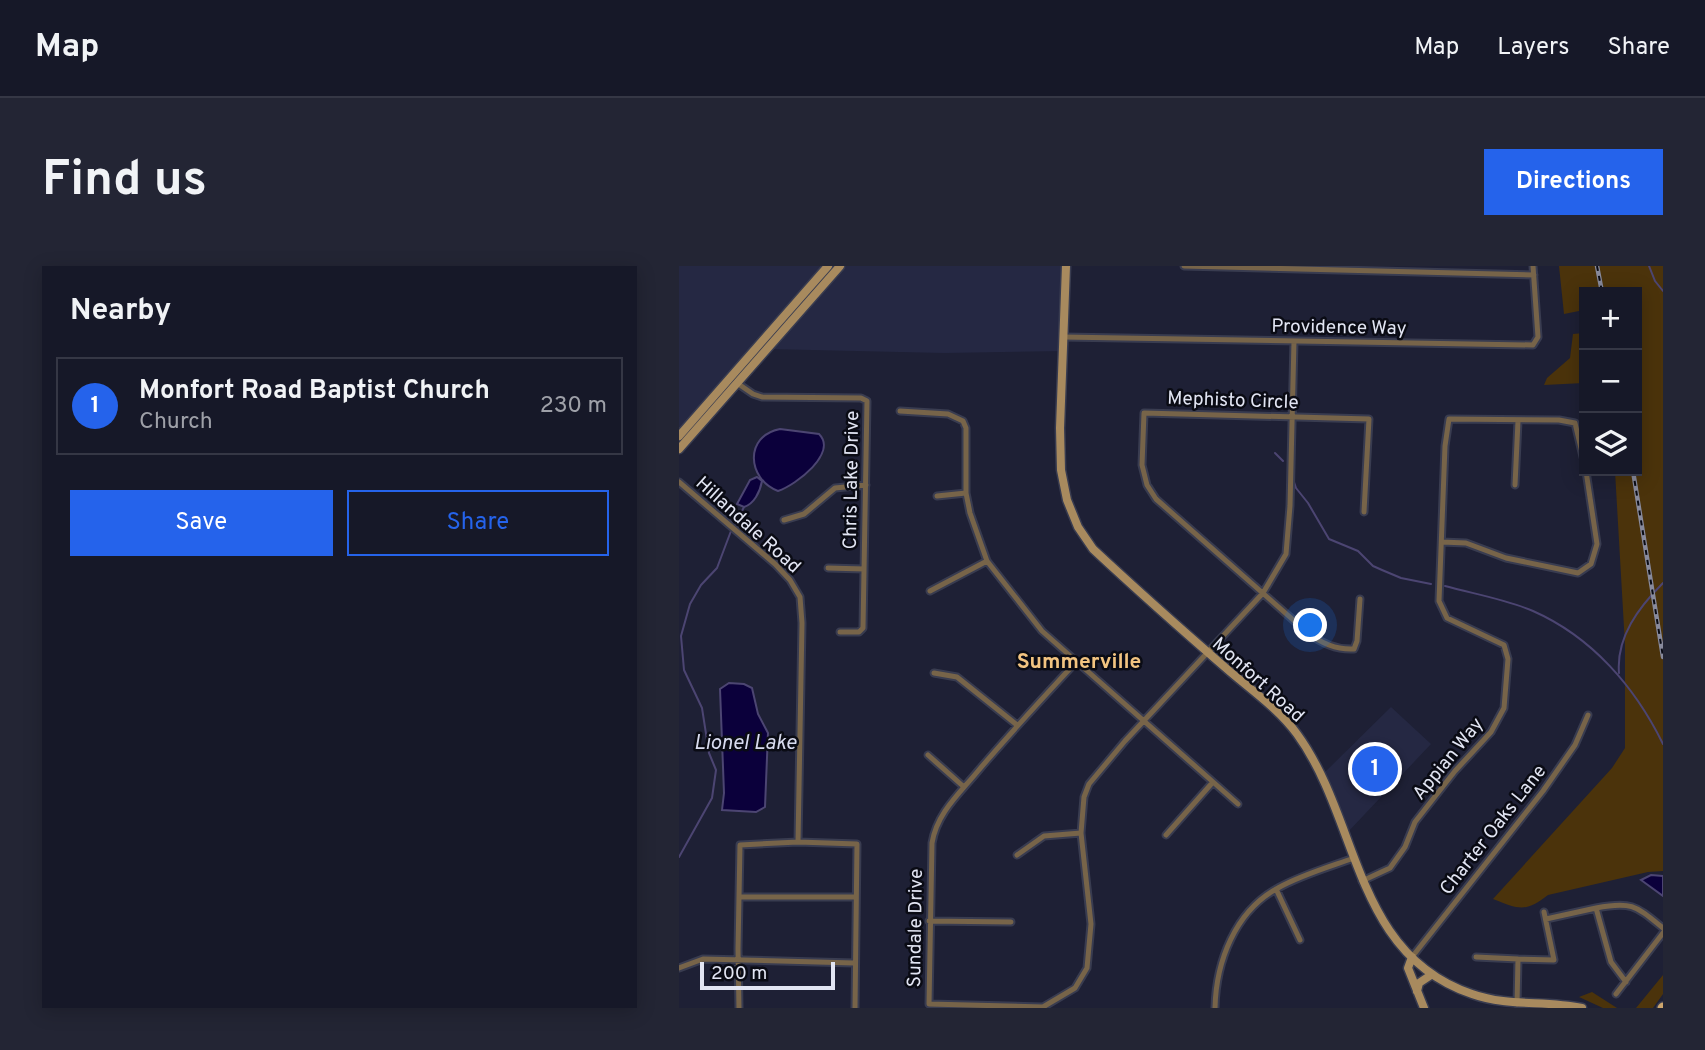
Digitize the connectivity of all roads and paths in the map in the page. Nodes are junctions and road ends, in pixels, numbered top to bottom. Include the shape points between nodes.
1 (828, 266) edge
2 (840, 266) edge
3 (1066, 266) edge
4 (1184, 266) edge
5 (1533, 266) edge
6 (1534, 275) junction
7 (1063, 337) junction
8 (1294, 341) junction
9 (737, 383) junction
10 (900, 411) dead end
11 (1291, 417) junction
12 (1518, 421) junction
13 (679, 436) edge
14 (1579, 440) edge
15 (679, 449) edge
16 (1587, 476) edge
17 (679, 482) edge
18 (866, 485) junction
19 (1515, 485) dead end
20 (967, 494) junction
21 (937, 496) dead end
22 (1364, 512) dead end
23 (784, 520) dead end
24 (1442, 542) junction
25 (986, 561) junction
26 (828, 568) dead end
27 (864, 569) junction
28 (930, 590) dead end
29 (1263, 593) junction
30 (1360, 599) dead end
31 (840, 632) dead end
32 (1206, 651) junction
33 (1076, 662) junction
34 (934, 673) dead end
35 (1588, 715) dead end
36 (1144, 720) junction
37 (1017, 725) junction
38 (928, 755) dead end
39 (1213, 782) junction
40 (964, 787) junction
41 (1238, 804) dead end
42 (1081, 833) junction
43 (1166, 835) dead end
44 (798, 842) junction
45 (1017, 855) dead end
46 (1354, 858) junction
47 (1362, 881) junction
48 (1276, 888) junction
49 (740, 897) junction
50 (856, 897) junction
51 (1596, 908) junction
52 (1544, 912) dead end
53 (1546, 919) junction
54 (929, 921) junction
55 (1011, 922) dead end
56 (1663, 928) edge
57 (1663, 933) edge
58 (1300, 940) dead end
59 (1412, 957) junction
60 (1476, 957) dead end
61 (738, 958) junction
62 (1518, 959) junction
63 (854, 963) junction
64 (679, 968) edge
65 (1431, 975) junction
66 (1626, 982) junction
67 (1416, 991) junction
68 (1616, 994) dead end
69 (1517, 1003) junction
70 (739, 1008) edge
71 (855, 1008) edge
72 (1215, 1008) edge
73 (1424, 1008) edge
74 (1582, 1008) edge

1 - 13 street
2 - 9 street
3 - 7 street, Monfort Road
4 - 6 street
5 - 6 street, Providence Way
6 - 8 street, Providence Way via 1538,337 1533,345
7 - 8 street, Providence Way
7 - 32 street, Monfort Road via 1059,449 1067,500 1078,527 1093,548
8 - 11 street, Sundale Drive
9 - 15 street
9 - 18 street, Chris Lake Drive via 762,397 867,401
10 - 20 street via 948,414 963,421
11 - 22 street, Mephisto Circle via 1369,419
11 - 29 street, Sundale Drive via 1286,554
11 - 29 street, Mephisto Circle via 1149,412 1142,419 1142,465 1156,499
12 - 14 street, Appian Way via 1575,423
12 - 19 street
12 - 24 street, Appian Way via 1449,419
16 - 24 street via 1597,544 1591,564 1579,573 1506,558 1466,543
17 - 44 street, Hillandale Road via 775,564 800,597
18 - 23 street via 835,488 804,514
18 - 27 street, Chris Lake Drive
20 - 21 street
20 - 25 street
24 - 47 street, Appian Way via 1439,601 1447,618 1504,645 1508,659 1504,708 1491,732 1415,822 1390,868
25 - 28 street
25 - 33 street via 1042,631
26 - 27 street
27 - 31 street, Chris Lake Drive via 863,628
29 - 30 street, Mephisto Circle via 1318,640 1346,649 1354,649 1357,641
29 - 32 street, Sundale Drive
32 - 36 street, Sundale Drive
32 - 46 street, Monfort Road via 1296,732 1322,777
33 - 36 street
33 - 37 street, Sundale Drive
34 - 37 street via 957,677
35 - 59 street, Charter Oaks Lane via 1575,745 1543,791
36 - 39 street
36 - 42 street, Sundale Drive via 1089,784
37 - 40 street, Sundale Drive
38 - 40 street
39 - 41 street
39 - 43 street
40 - 54 street, Sundale Drive via 934,831
42 - 45 street via 1044,836
42 - 54 street, Sundale Drive via 1091,924 1087,968 1075,988 1043,1007 929,1004
44 - 49 street via 740,845
44 - 50 street via 857,844
46 - 47 street, Monfort Road
46 - 48 street
47 - 59 street, Monfort Road via 1383,921
48 - 58 street
48 - 72 street via 1231,937 1220,967
49 - 50 street
49 - 61 street
50 - 63 street
51 - 53 street
51 - 56 street via 1633,906
51 - 66 street via 1611,962
52 - 53 street
53 - 62 street via 1554,960
54 - 55 street
57 - 66 street
59 - 65 street, Monfort Road
59 - 67 street via 1408,968
60 - 62 street
61 - 63 street
61 - 64 street via 703,959
61 - 70 street
62 - 69 street
63 - 71 street
65 - 67 street
65 - 69 street, Monfort Road via 1473,995
66 - 68 street
67 - 73 street
69 - 74 street, Monfort Road

